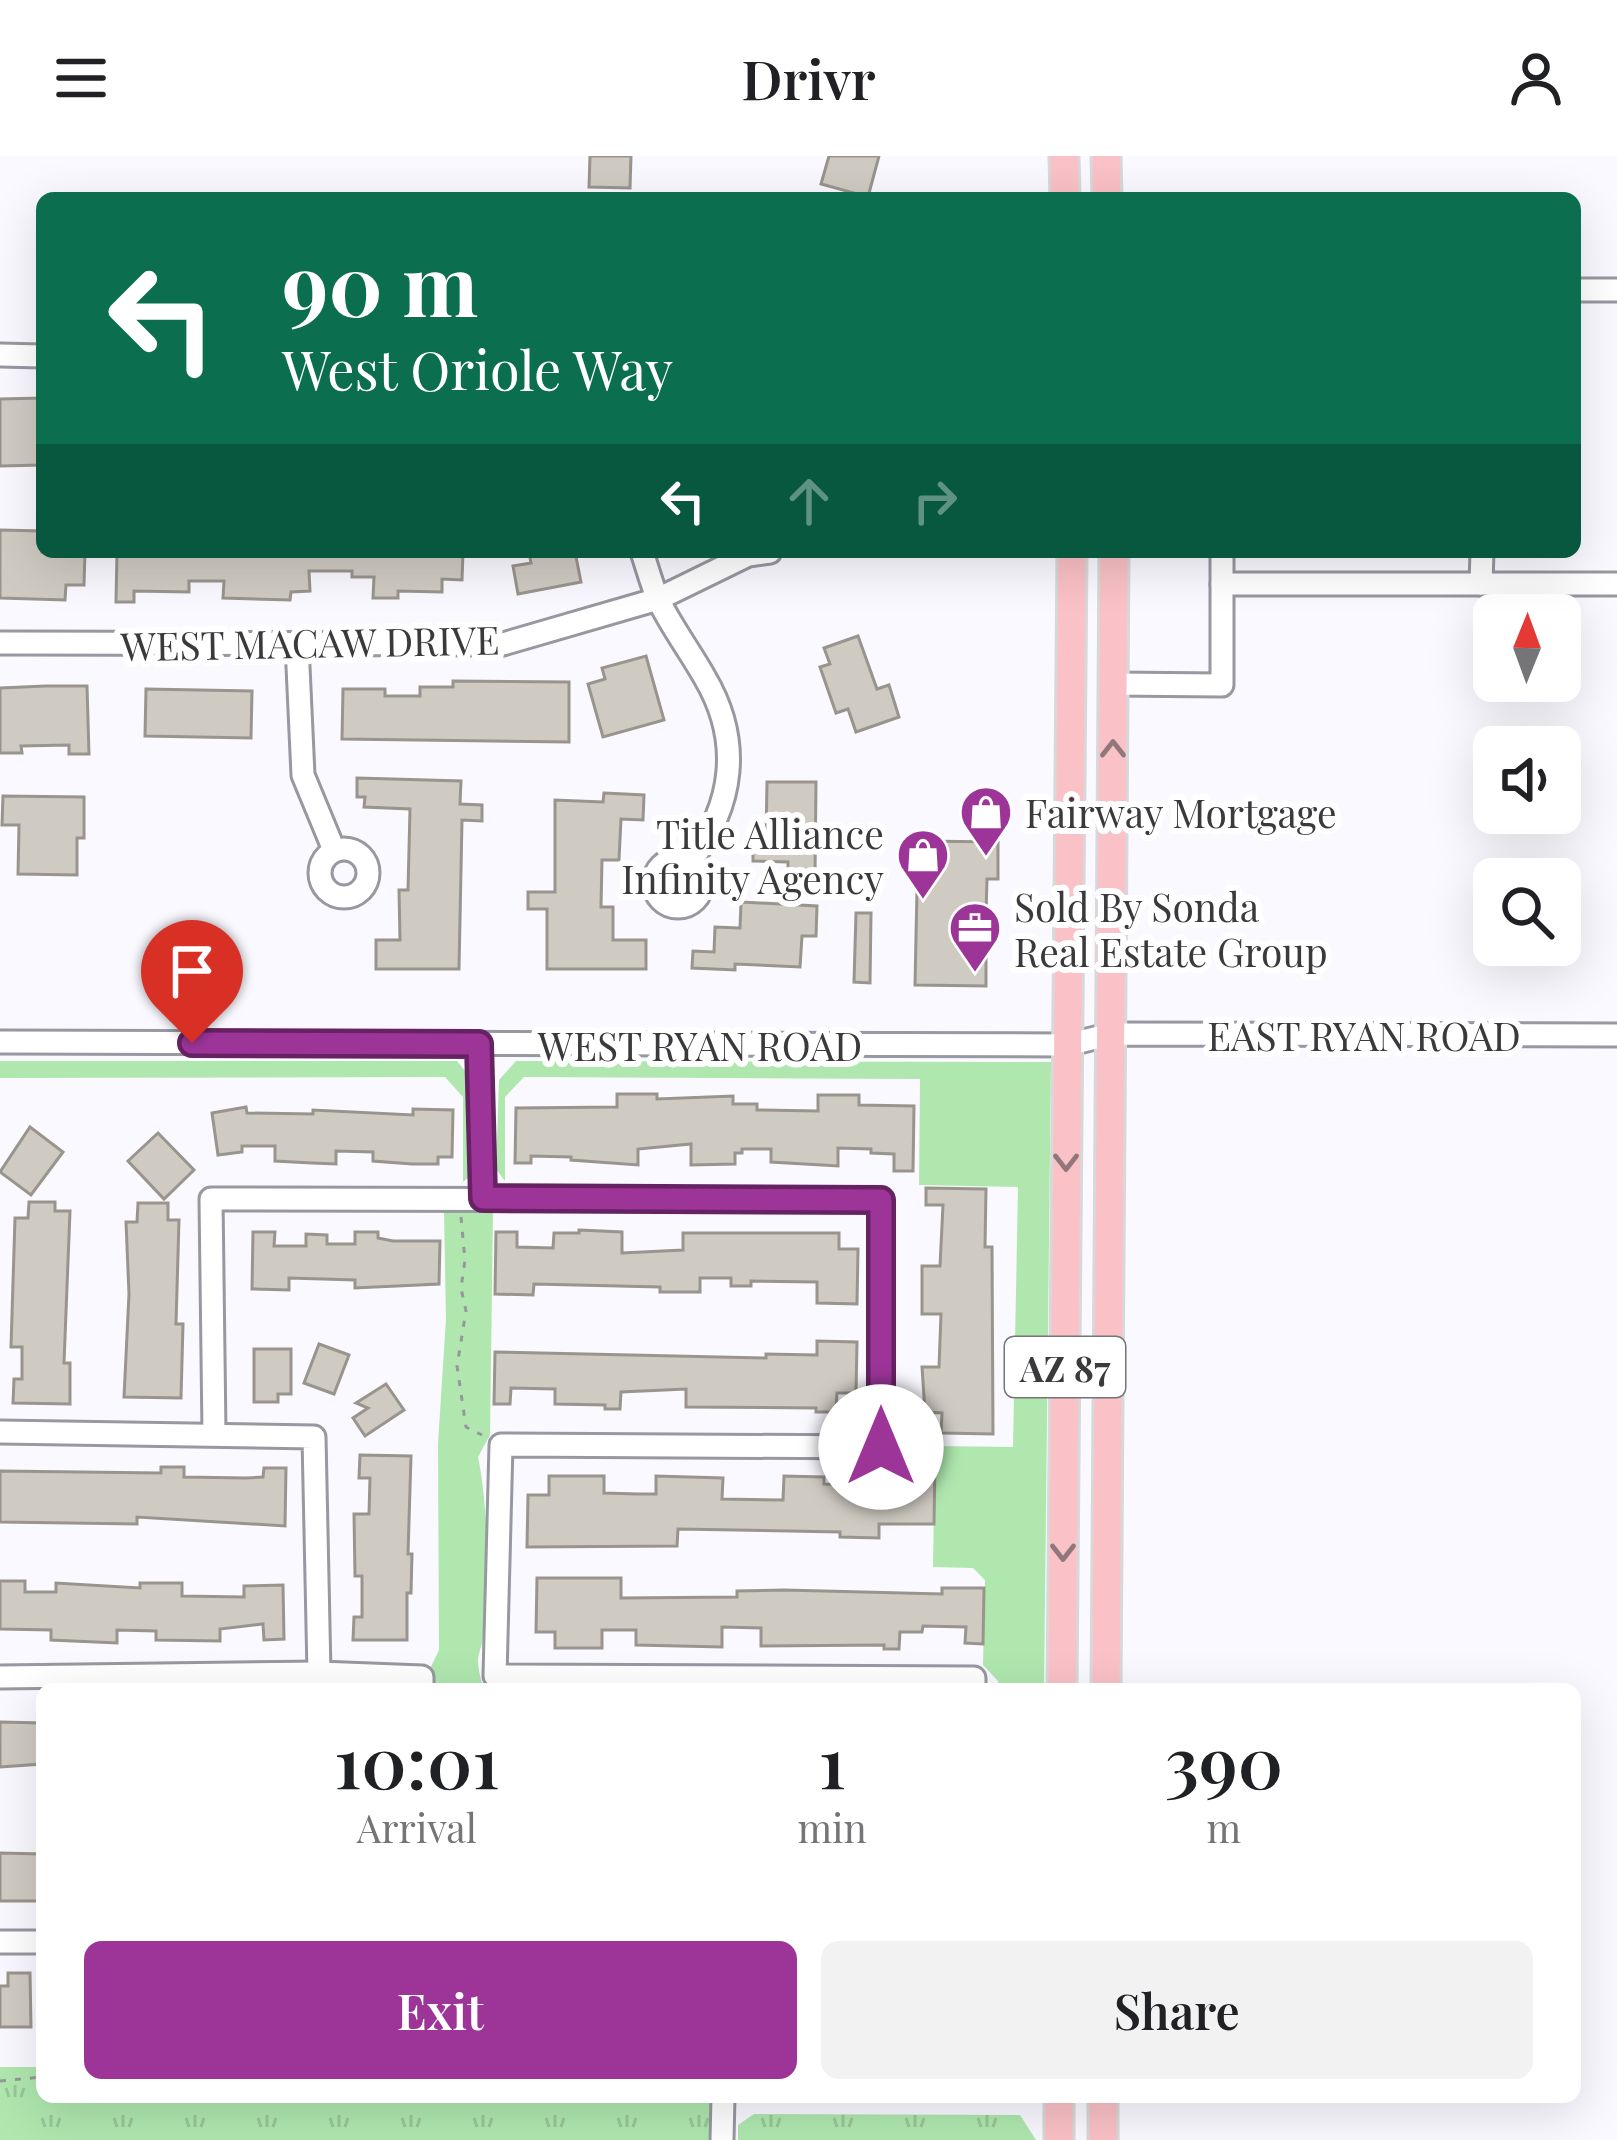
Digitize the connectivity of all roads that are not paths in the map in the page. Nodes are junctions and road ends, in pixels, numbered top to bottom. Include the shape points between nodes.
1 (1064, 156) edge
2 (1106, 156) edge
3 (1065, 192) edge
4 (1107, 192) edge
5 (1581, 290) edge
6 (1617, 290) edge
7 (0, 356) edge
8 (36, 356) edge
9 (644, 558) edge
10 (745, 558) edge
11 (1072, 558) edge
12 (1114, 558) edge
13 (1222, 558) edge
14 (1482, 558) edge
15 (1222, 584) junction
16 (1481, 584) junction
17 (1617, 584) edge
18 (658, 599) junction
19 (0, 644) edge
20 (297, 646) junction
21 (1113, 684) junction
22 (334, 850) dead end
23 (691, 862) dead end
24 (1111, 1034) junction
25 (1617, 1036) edge
26 (0, 1042) edge
27 (479, 1044) junction
28 (1067, 1045) junction
29 (472, 1198) junction
30 (0, 1432) edge
31 (214, 1433) junction
32 (319, 1673) junction
33 (0, 1677) edge
34 (422, 1683) edge
35 (914, 1683) edge
36 (1062, 1683) edge
37 (1106, 1683) edge
38 (0, 1942) edge
39 (36, 1942) edge
40 (723, 2103) edge
41 (1059, 2103) edge
42 (1103, 2103) edge
43 (722, 2140) edge
44 (1059, 2140) edge
45 (1102, 2140) edge

1 - 3 main road
2 - 4 main road
5 - 6 street
7 - 8 street
9 - 18 street
10 - 18 street, WEST MACAW DRIVE
11 - 28 main road, AZ 87
12 - 21 main road, AZ 87
13 - 15 street
14 - 16 street
15 - 16 street
15 - 21 street via 1222,685
16 - 17 street
18 - 20 street, WEST MACAW DRIVE via 503,644
18 - 23 street via 709,684 730,744 720,814
19 - 20 street, WEST MACAW DRIVE
20 - 22 street via 304,775
24 -> 21 main road, AZ 87
24 - 25 street, EAST RYAN ROAD
24 - 28 street, WEST RYAN ROAD
24 - 37 main road, AZ 87
26 - 27 street, WEST RYAN ROAD
27 - 28 street, WEST RYAN ROAD
27 - 29 street
28 -> 36 main road, AZ 87
29 - 31 street via 211,1199
29 - 35 street via 881,1200 881,1447 501,1445 495,1676
30 - 31 street
31 - 32 street via 314,1437
32 - 33 street
32 - 34 street
38 - 39 street
40 - 43 street
41 - 44 main road
42 - 45 main road

